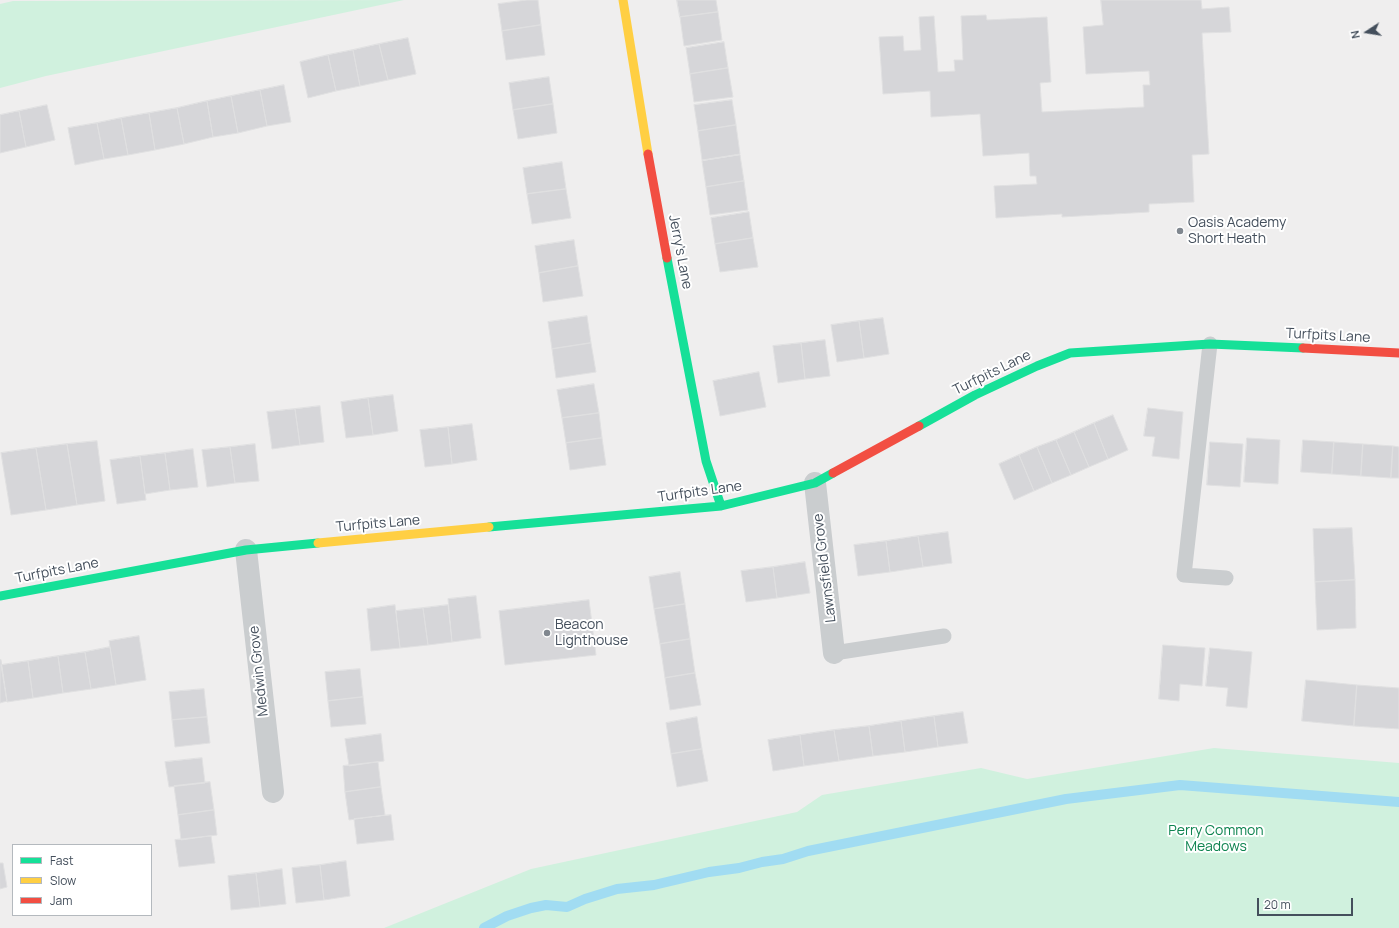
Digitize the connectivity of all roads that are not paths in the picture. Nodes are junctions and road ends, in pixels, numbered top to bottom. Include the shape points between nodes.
1 (623, 0) edge
2 (1210, 344) junction
3 (1399, 353) edge
4 (815, 483) junction
5 (721, 506) junction
6 (246, 550) junction
7 (1226, 578) dead end
8 (0, 596) edge
9 (944, 636) dead end
10 (834, 653) joint
11 (273, 792) dead end

1 - 5 street, Jerry's Lane via 656,202 706,460
2 - 3 street, Turfpits Lane
2 - 4 street, Turfpits Lane via 1070,353 975,395
2 - 7 lane via 1184,575
4 - 5 street, Turfpits Lane
4 - 10 street, Lawnsfield Grove
5 - 6 street, Turfpits Lane
6 - 8 street, Turfpits Lane
6 - 11 street, Medwin Grove
9 - 10 lane

